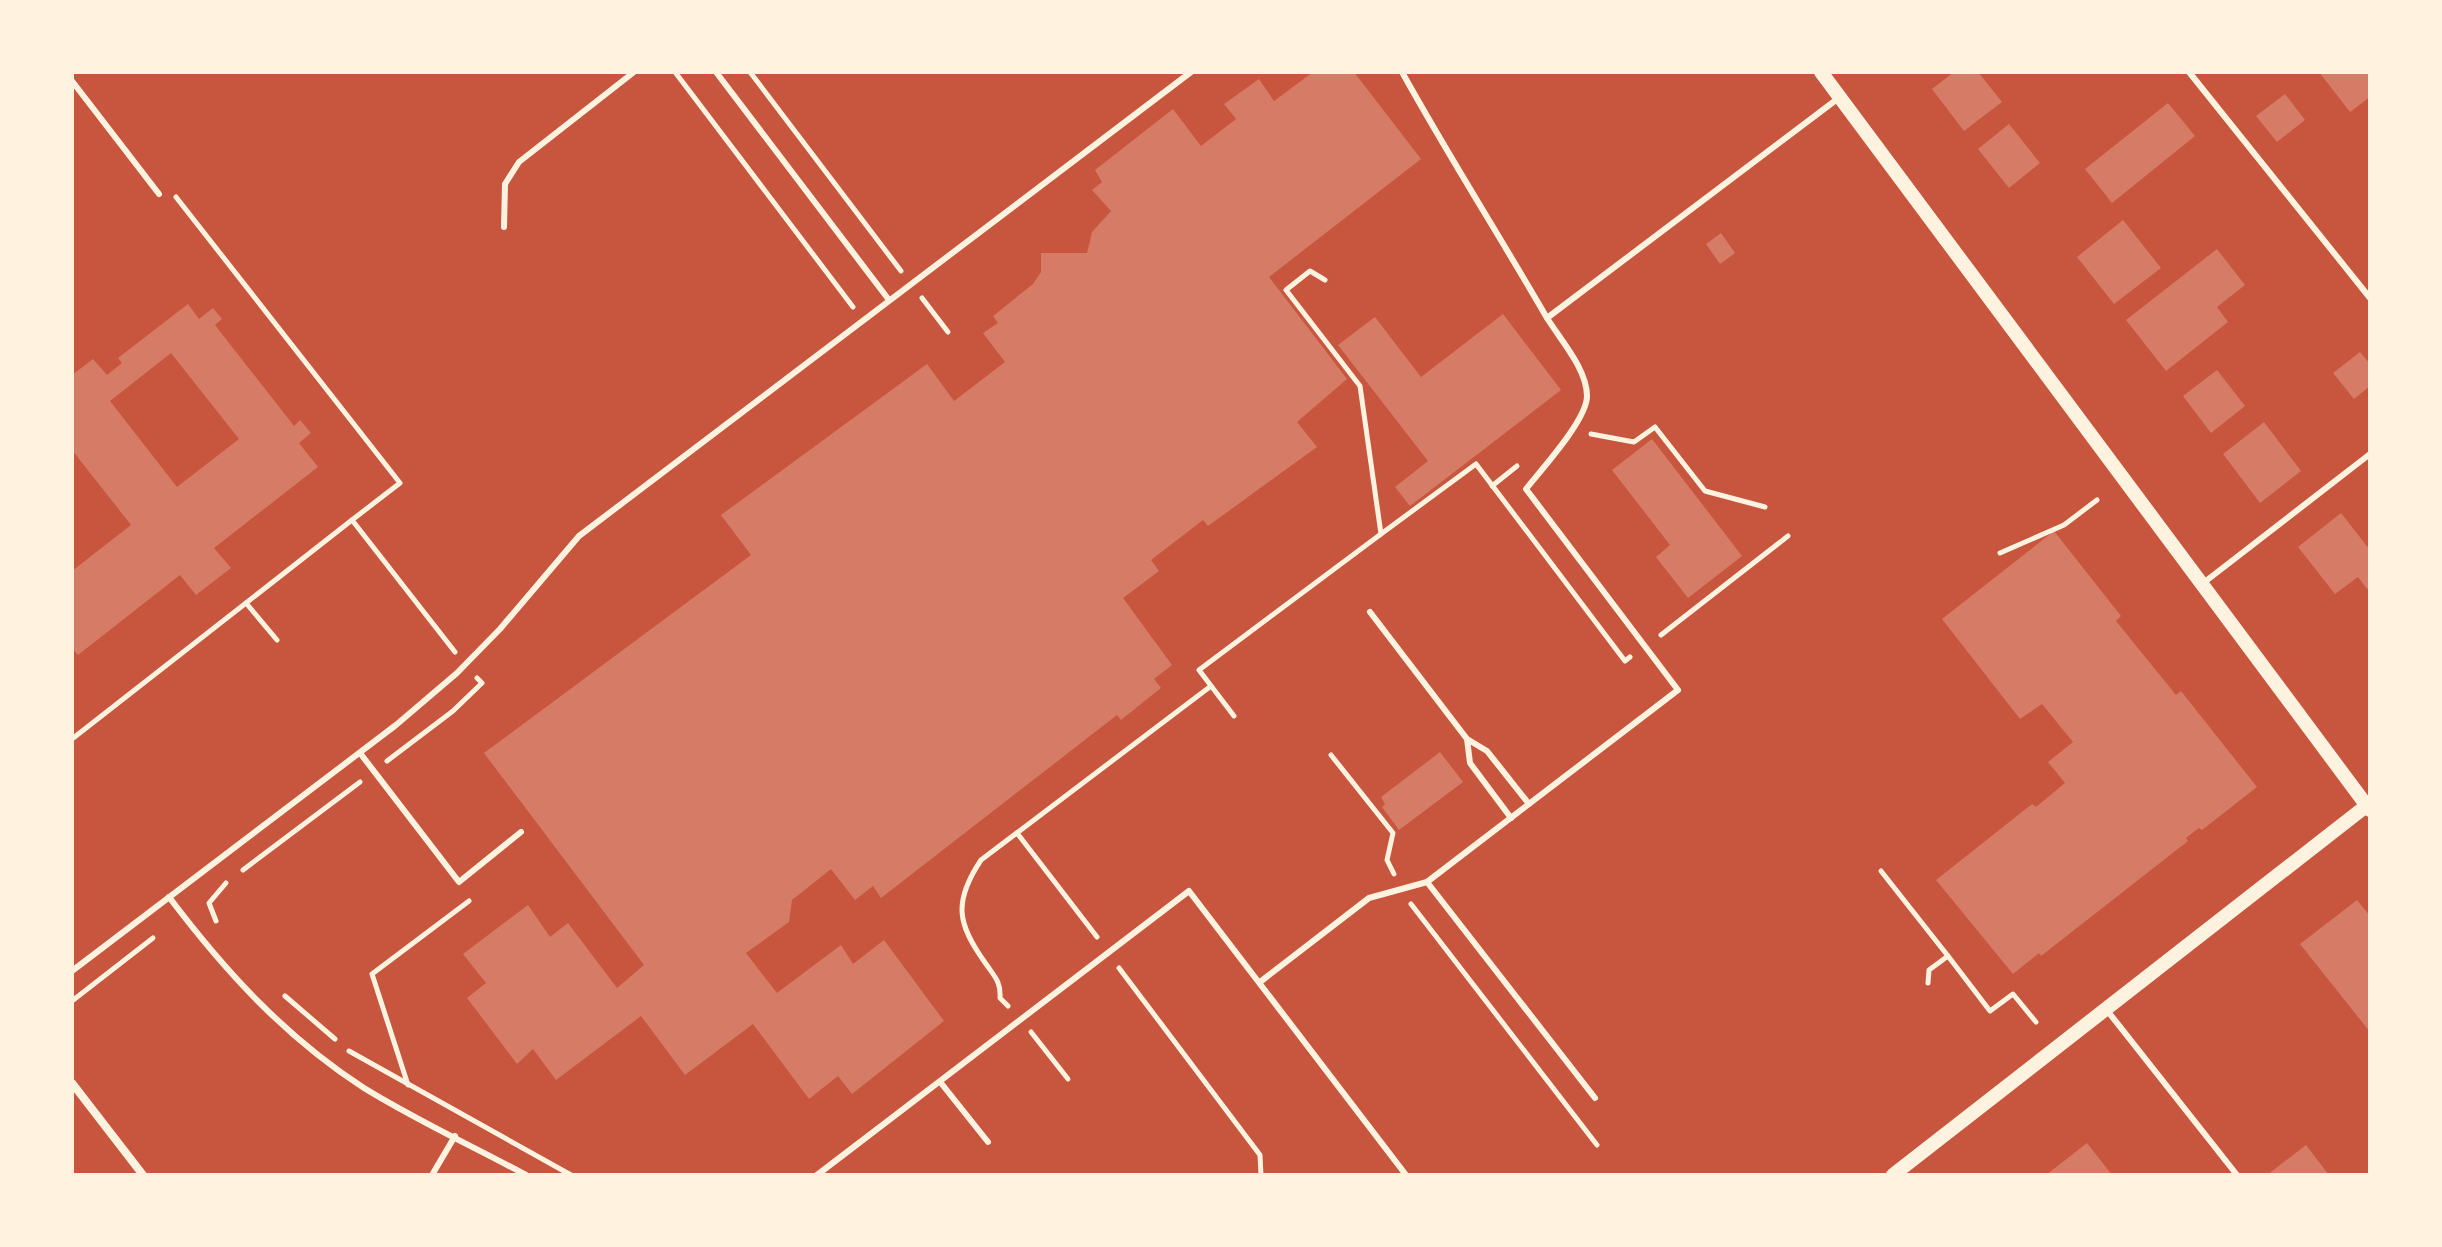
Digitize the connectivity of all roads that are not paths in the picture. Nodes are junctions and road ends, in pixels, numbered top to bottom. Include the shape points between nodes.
1 (634, 72) edge
2 (716, 72) edge
3 (1191, 72) edge
4 (1402, 72) edge
5 (1821, 72) edge
6 (2189, 72) edge
7 (72, 81) edge
8 (1840, 97) junction
9 (159, 194) dead end
10 (504, 227) dead end
11 (2370, 298) edge
12 (889, 300) junction
13 (1547, 318) junction
14 (2370, 454) edge
15 (2201, 585) junction
16 (1370, 612) dead end
17 (1467, 739) junction
18 (360, 753) junction
19 (1529, 804) junction
20 (2369, 806) edge
21 (1511, 818) junction
22 (521, 832) dead end
23 (1427, 882) junction
24 (169, 897) junction
25 (72, 971) edge
26 (1260, 982) junction
27 (2106, 1009) junction
28 (72, 1083) edge
29 (941, 1083) junction
30 (1595, 1098) dead end
31 (455, 1136) junction
32 (988, 1142) dead end
33 (143, 1175) edge
34 (432, 1175) edge
35 (526, 1175) edge
36 (817, 1175) edge
37 (1406, 1175) edge
38 (1893, 1175) edge
39 (2237, 1175) edge

1 - 10 lane via 519,162 505,184
2 - 12 lane
3 - 12 lane
4 - 13 lane
5 - 8 street
6 - 11 lane
7 - 9 lane
8 - 13 lane
8 - 15 street
12 - 18 lane via 579,536 466,664
13 - 19 lane via 1582,376 1587,397 1572,430 1526,489 1678,690
14 - 15 lane
15 - 20 street
16 - 17 lane
17 - 19 lane via 1487,751
17 - 21 lane via 1470,763
18 - 22 lane via 459,882
18 - 24 lane
19 - 21 lane
20 - 27 street
21 - 23 lane
23 - 26 lane via 1369,898
23 - 30 lane
24 - 25 lane
24 - 31 lane via 273,1018 365,1088
26 - 29 lane via 1189,891
26 - 37 lane
27 - 38 street
27 - 39 lane
28 - 33 street
29 - 32 lane
29 - 36 lane
31 - 34 lane
31 - 35 lane

